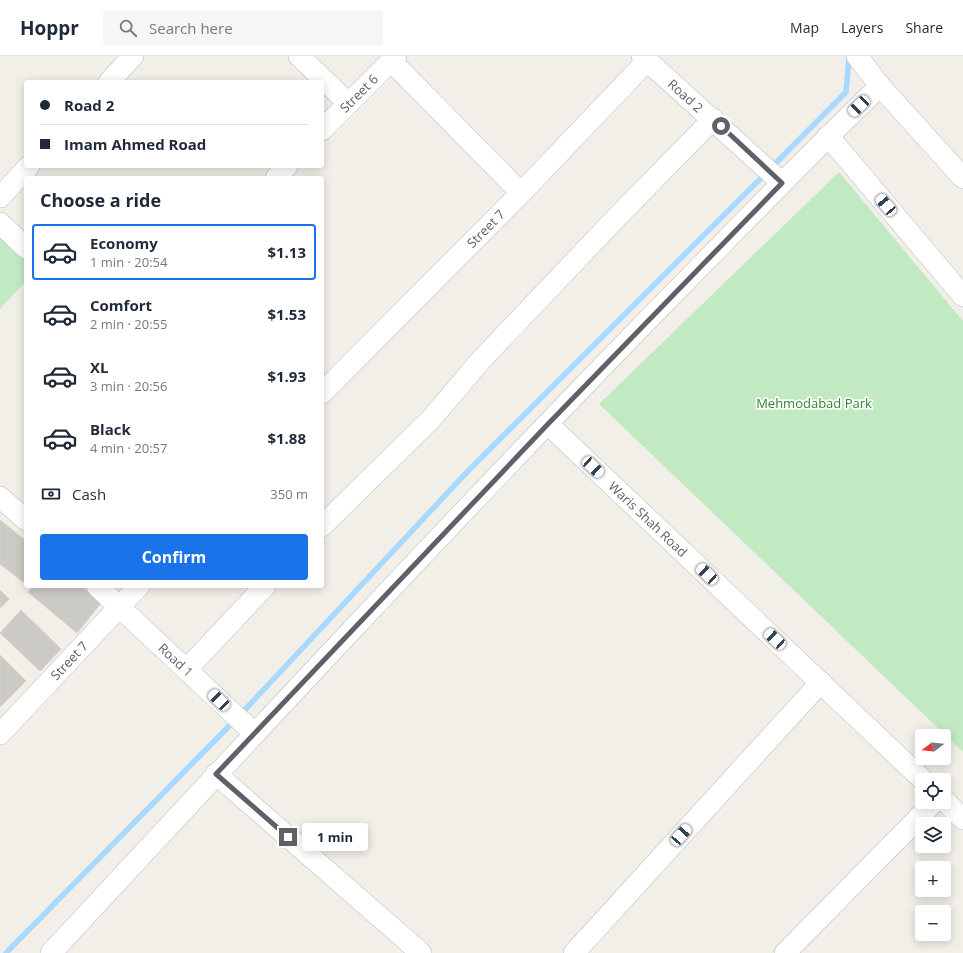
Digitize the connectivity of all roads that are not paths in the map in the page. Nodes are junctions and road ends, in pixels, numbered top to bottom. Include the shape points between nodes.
1 (133, 56) edge
2 (299, 56) edge
3 (393, 59) edge
4 (645, 59) edge
5 (865, 59) edge
6 (111, 80) edge
7 (880, 86) junction
8 (348, 102) junction
9 (717, 123) junction
10 (324, 128) edge
11 (828, 136) junction
12 (27, 168) edge
13 (285, 168) edge
14 (278, 176) edge
15 (776, 178) junction
16 (963, 178) edge
17 (521, 193) junction
18 (0, 196) edge
19 (0, 223) edge
20 (24, 246) edge
21 (963, 296) edge
22 (324, 391) edge
23 (548, 424) junction
24 (0, 497) edge
25 (24, 517) edge
26 (324, 524) edge
27 (99, 588) edge
28 (137, 588) edge
29 (263, 588) edge
30 (120, 607) junction
31 (187, 670) junction
32 (820, 682) junction
33 (246, 727) junction
34 (0, 734) edge
35 (916, 773) edge
36 (216, 774) junction
37 (951, 807) edge
38 (927, 809) edge
39 (963, 819) edge
40 (51, 953) edge
41 (421, 953) edge
42 (574, 953) edge
43 (785, 953) edge

1 - 6 street
2 - 8 street
3 - 8 street, Street 6
3 - 17 street
4 - 9 street, Road 2
4 - 17 street, Street 7
5 - 7 street
7 - 11 street
7 - 16 street
8 - 10 street, Street 6
9 - 15 street, Road 2
9 - 26 street via 618,216 482,359 431,419
11 - 15 street
11 - 21 street
12 - 18 street
13 - 14 street
15 - 23 street
17 - 22 street, Street 7
19 - 20 street
23 - 32 street, Waris Shah Road
23 - 33 street
24 - 25 street
27 - 30 street, Road 1
28 - 30 street, Street 7
29 - 31 street
30 - 31 street, Road 1
30 - 34 street, Street 7
31 - 33 street, Road 1
32 - 35 street, Waris Shah Road
32 - 42 street
33 - 36 street
36 - 40 street
36 - 41 street
37 - 39 street
38 - 43 street

